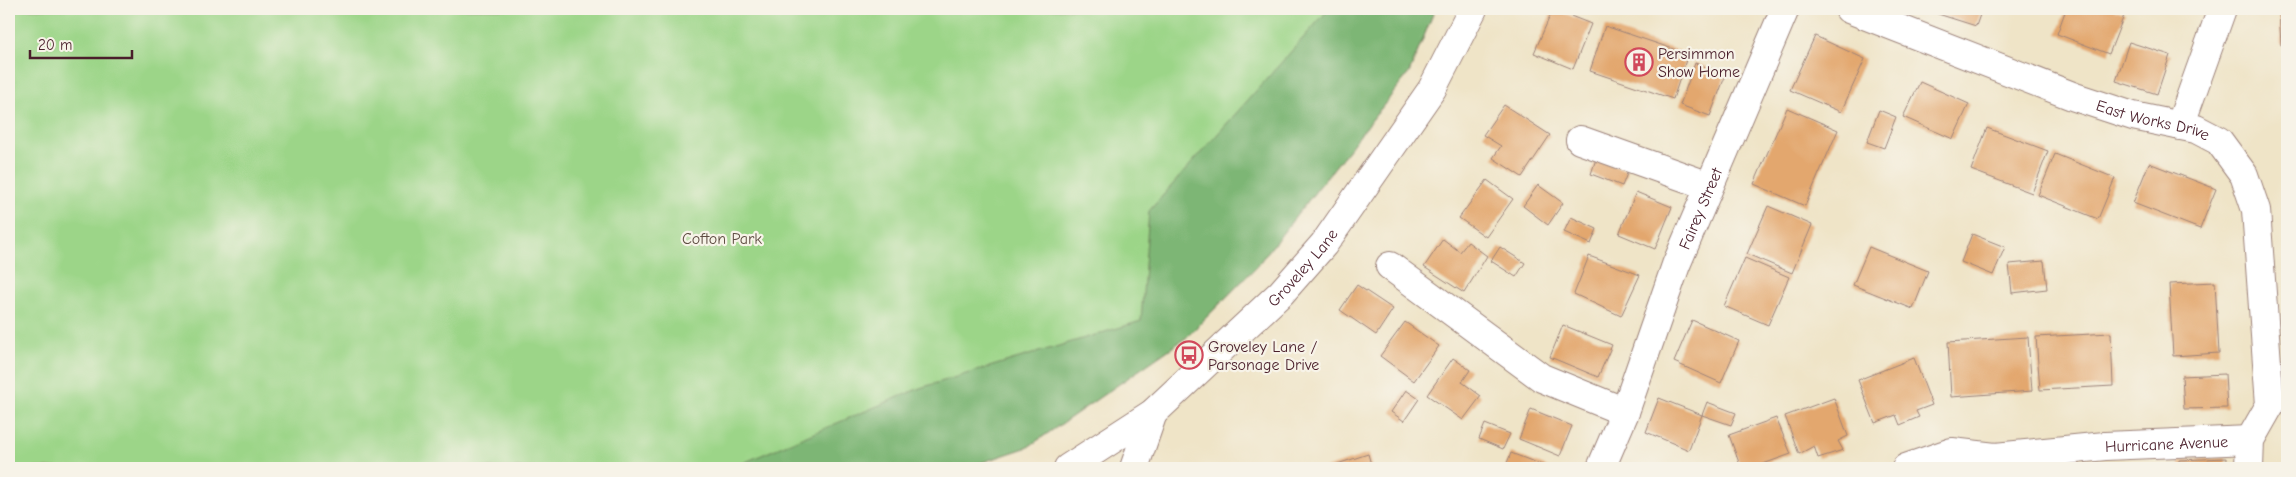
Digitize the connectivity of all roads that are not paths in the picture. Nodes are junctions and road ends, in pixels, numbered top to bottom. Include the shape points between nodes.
1 (1473, 9) edge
2 (1784, 9) edge
3 (1849, 9) edge
4 (2222, 9) edge
5 (1891, 16) edge
6 (2180, 126) junction
7 (1580, 140) dead end
8 (1709, 186) junction
9 (1390, 266) dead end
10 (1625, 412) junction
11 (1153, 413) junction
12 (2250, 440) junction
13 (1068, 468) edge
14 (1134, 468) edge
15 (1601, 468) edge
16 (1906, 468) edge
17 (2249, 468) edge

1 - 11 street, Groveley Lane via 1432,89 1324,244 1281,293
2 - 8 street, Fairey Street
3 - 5 street, East Works Drive
4 - 6 street
5 - 6 street, East Works Drive via 2075,96 2133,116
6 - 12 street, East Works Drive via 2196,129 2219,141 2244,176 2256,210 2270,405
7 - 8 street
8 - 10 street, Fairey Street via 1676,265
9 - 10 street via 1542,378
10 - 15 street, Fairey Street
11 - 13 street, Groveley Lane
11 - 14 street
12 - 16 street, Hurricane Avenue via 2105,446 1996,457 1952,452
12 - 17 street, East Works Drive

